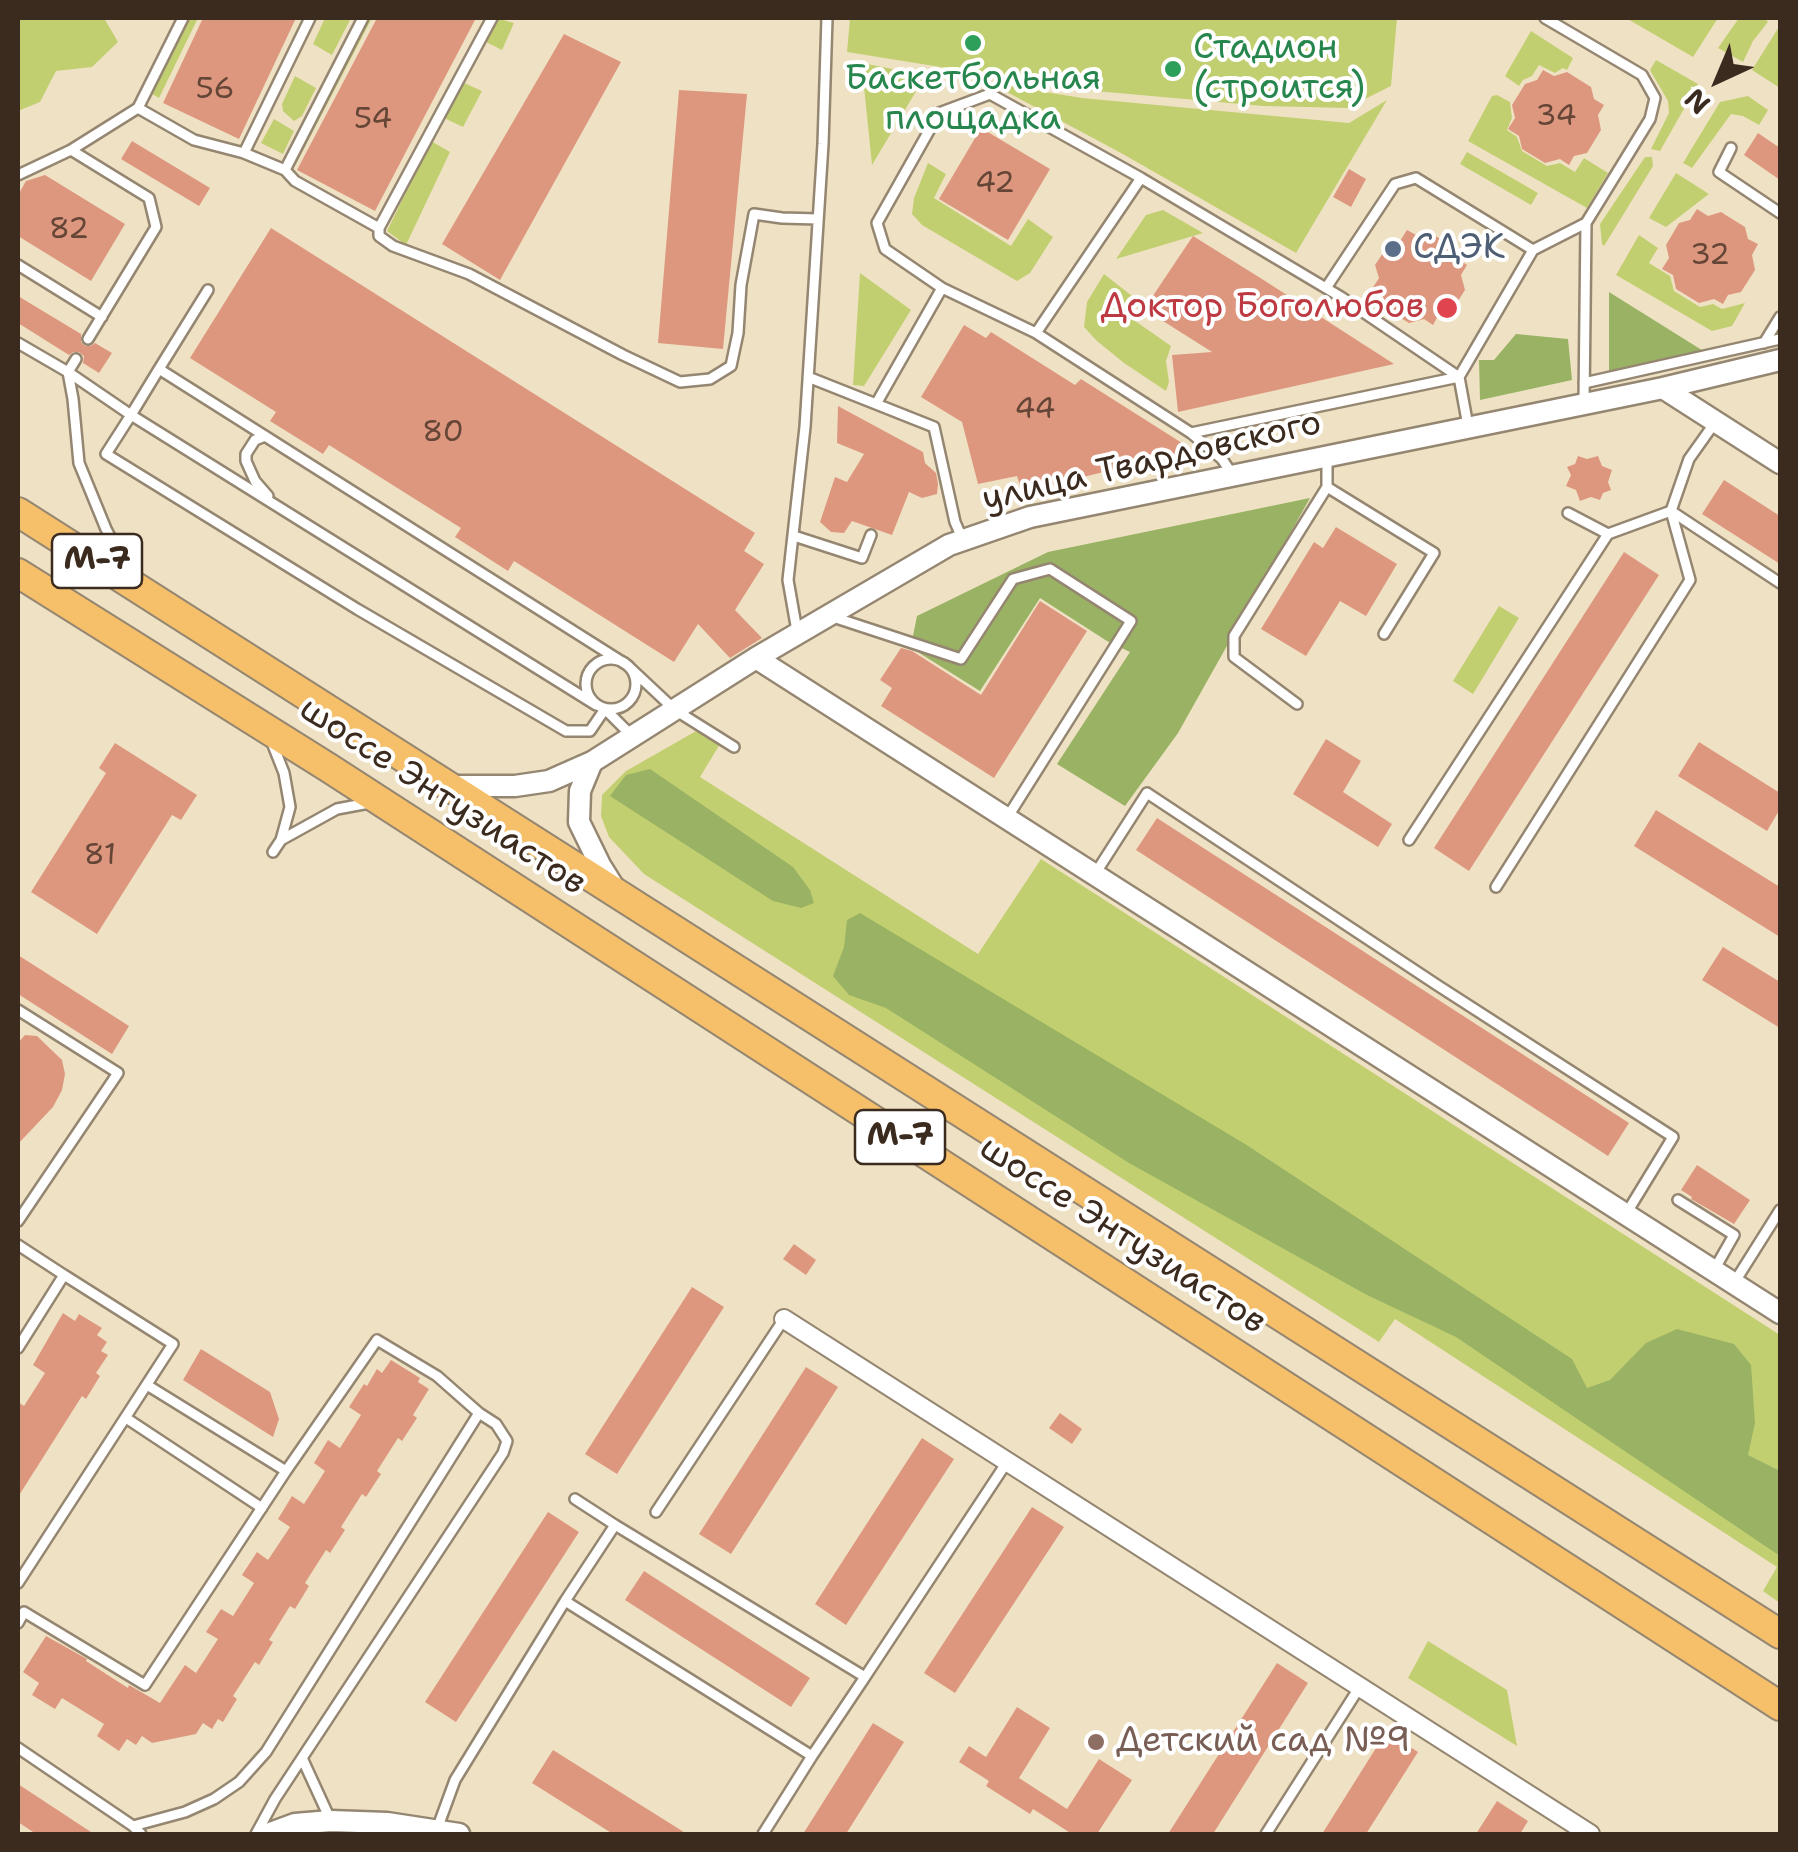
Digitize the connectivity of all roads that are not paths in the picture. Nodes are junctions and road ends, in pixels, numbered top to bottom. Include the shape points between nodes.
1 (183, 18) edge
2 (310, 18) edge
3 (364, 18) edge
4 (492, 18) edge
5 (828, 18) edge
6 (1545, 18) edge
7 (138, 108) junction
8 (1730, 148) dead end
9 (71, 150) junction
10 (244, 153) junction
11 (284, 170) junction
12 (18, 175) edge
13 (1142, 178) junction
14 (1780, 213) edge
15 (818, 219) junction
16 (1586, 223) junction
17 (379, 228) junction
18 (1533, 250) junction
19 (18, 265) edge
20 (942, 288) junction
21 (1326, 288) junction
22 (208, 290) dead end
23 (1780, 316) edge
24 (102, 317) junction
25 (1036, 333) junction
26 (88, 338) dead end
27 (1780, 339) edge
28 (18, 343) edge
29 (1764, 343) junction
30 (76, 359) dead end
31 (1780, 360) edge
32 (159, 369) junction
33 (68, 372) junction
34 (1459, 376) junction
35 (808, 377) junction
36 (1663, 388) junction
37 (1584, 392) junction
38 (876, 404) junction
39 (131, 415) junction
40 (1716, 421) junction
41 (1468, 426) junction
42 (1190, 433) junction
43 (266, 436) junction
44 (1326, 455) junction
45 (1780, 463) edge
46 (1233, 475) junction
47 (1327, 487) junction
48 (276, 506) junction
49 (1671, 511) junction
50 (18, 512) edge
51 (1568, 513) dead end
52 (1608, 534) junction
53 (872, 535) dead end
54 (794, 536) junction
55 (963, 541) junction
56 (18, 574) edge
57 (1780, 583) edge
58 (137, 586) junction
59 (829, 616) junction
60 (798, 634) junction
61 (1384, 634) dead end
62 (756, 658) junction
63 (627, 664) junction
64 (1297, 704) dead end
65 (600, 707) junction
66 (674, 710) junction
67 (266, 728) junction
68 (633, 736) junction
69 (734, 747) dead end
70 (592, 762) junction
71 (450, 786) junction
72 (380, 801) junction
73 (1007, 818) junction
74 (280, 840) junction
75 (1408, 840) dead end
76 (273, 852) dead end
77 (1095, 874) junction
78 (1496, 887) dead end
79 (621, 898) junction
80 (18, 1010) edge
81 (1678, 1200) dead end
82 (1780, 1210) edge
83 (1626, 1214) junction
84 (18, 1221) edge
85 (18, 1245) edge
86 (1714, 1270) junction
87 (64, 1276) junction
88 (1734, 1283) junction
89 (1780, 1313) edge
90 (784, 1319) joint
91 (18, 1348) edge
92 (147, 1384) junction
93 (478, 1413) junction
94 (126, 1418) junction
95 (1006, 1462) junction
96 (286, 1471) junction
97 (575, 1499) dead end
98 (262, 1508) junction
99 (656, 1512) dead end
100 (615, 1525) junction
101 (18, 1583) edge
102 (565, 1600) junction
103 (21, 1610) edge
104 (18, 1623) edge
105 (1780, 1634) edge
106 (865, 1677) junction
107 (1359, 1688) junction
108 (1780, 1706) edge
109 (18, 1748) edge
110 (812, 1756) junction
111 (302, 1758) junction
112 (331, 1821) junction
113 (133, 1826) junction
114 (436, 1832) edge
115 (1585, 1833) edge
116 (141, 1834) edge
117 (256, 1834) edge
118 (268, 1834) edge
119 (459, 1834) edge
120 (762, 1834) edge
121 (1266, 1834) edge

1 - 7 lane
2 - 10 lane
3 - 11 lane
4 - 17 lane
5 - 15 lane
6 - 16 lane via 1642,75 1655,98 1650,119
7 - 9 lane
7 - 10 lane via 194,140
8 - 14 lane via 1719,172
9 - 12 lane
9 - 24 lane via 149,198 156,227
10 - 11 lane
11 - 17 lane
13 - 20 lane via 990,94 939,113 877,224 885,249
13 - 21 lane
13 - 25 lane
15 - 17 lane via 754,214 732,366 680,382 469,274 393,246
15 - 35 lane
16 - 18 lane
16 - 37 lane
18 - 21 lane via 1416,178 1395,184
18 - 34 lane
19 - 24 lane
20 - 25 lane
20 - 38 lane
21 - 34 lane
22 - 32 lane
23 - 29 lane
24 - 26 lane
25 - 42 lane
27 - 29 lane
28 - 33 lane
29 - 37 lane
30 - 33 lane
31 - 36 street, улица Твардовского
32 - 39 lane
32 - 43 lane
33 - 39 lane
33 - 58 lane via 79,463
34 - 41 lane
34 - 42 lane
35 - 38 lane
35 - 54 lane
36 - 37 street, улица Твардовского
36 - 40 street
37 - 41 street, улица Твардовского
38 - 55 lane via 934,427
39 - 48 lane
39 - 65 lane via 106,454 566,731 590,730
40 - 45 street
40 - 49 lane via 1689,459
41 - 44 street, улица Твардовского
42 - 46 lane
43 - 48 lane via 255,440 246,460
43 - 63 lane
44 - 46 street, улица Твардовского
44 - 47 lane
46 - 55 street, улица Твардовского via 1030,517
47 - 61 lane via 1434,554
47 - 64 lane via 1234,636 1234,657
48 - 65 lane
49 - 52 lane
49 - 57 lane
49 - 78 lane via 1690,580
50 - 58 highway, шоссе Энтузиастов / М-7
51 - 52 lane
52 - 75 lane
53 - 54 lane via 862,558
54 - 60 lane via 788,580
55 - 59 street, улица Твардовского
56 - 67 highway, шоссе Энтузиастов / М-7
58 - 71 highway, шоссе Энтузиастов / М-7
59 - 60 street, улица Твардовского
59 - 73 lane via 961,659 1013,578 1050,569 1131,621
60 - 62 street, улица Твардовского
62 - 66 street, улица Твардовского
62 - 73 street
63 - 65 lane via 636,680 632,699 615,710
63 - 65 lane via 606,659 590,670 586,688
63 - 66 lane
65 - 68 lane
66 - 68 street, улица Твардовского
66 - 69 lane
67 - 72 highway, шоссе Энтузиастов / М-7
67 - 74 lane via 290,807
68 - 70 street, улица Твардовского
70 - 71 street, улица Твардовского via 549,781
70 - 79 street via 580,791 579,822
71 - 79 highway, шоссе Энтузиастов / М-7
72 - 74 lane via 337,809
72 - 108 highway, шоссе Энтузиастов / М-7
73 - 77 street
74 - 76 lane
77 - 83 street
77 - 83 lane via 1147,793 1672,1137
79 - 105 highway, шоссе Энтузиастов / М-7
80 - 84 lane via 118,1073
81 - 86 lane via 1734,1235
82 - 88 lane
83 - 86 street
85 - 87 lane
86 - 88 street
87 - 91 lane
87 - 92 lane via 174,1344
88 - 89 street
90 - 95 street
90 - 99 lane
92 - 94 lane
92 - 96 lane
93 - 96 lane via 437,1376 377,1340
93 - 111 lane via 507,1441 503,1453
93 - 113 lane via 266,1752 214,1799
94 - 98 lane
94 - 101 lane
95 - 106 lane
95 - 107 street
96 - 98 lane
97 - 100 lane
98 - 103 lane via 145,1685
100 - 102 lane
100 - 106 lane
102 - 110 lane
102 - 114 lane via 455,1780
103 - 104 lane
106 - 110 lane
107 - 115 street
107 - 121 lane
109 - 113 lane
110 - 120 lane
111 - 112 lane
111 - 117 lane
112 - 114 street
112 - 118 street
113 - 116 lane
114 - 119 street

